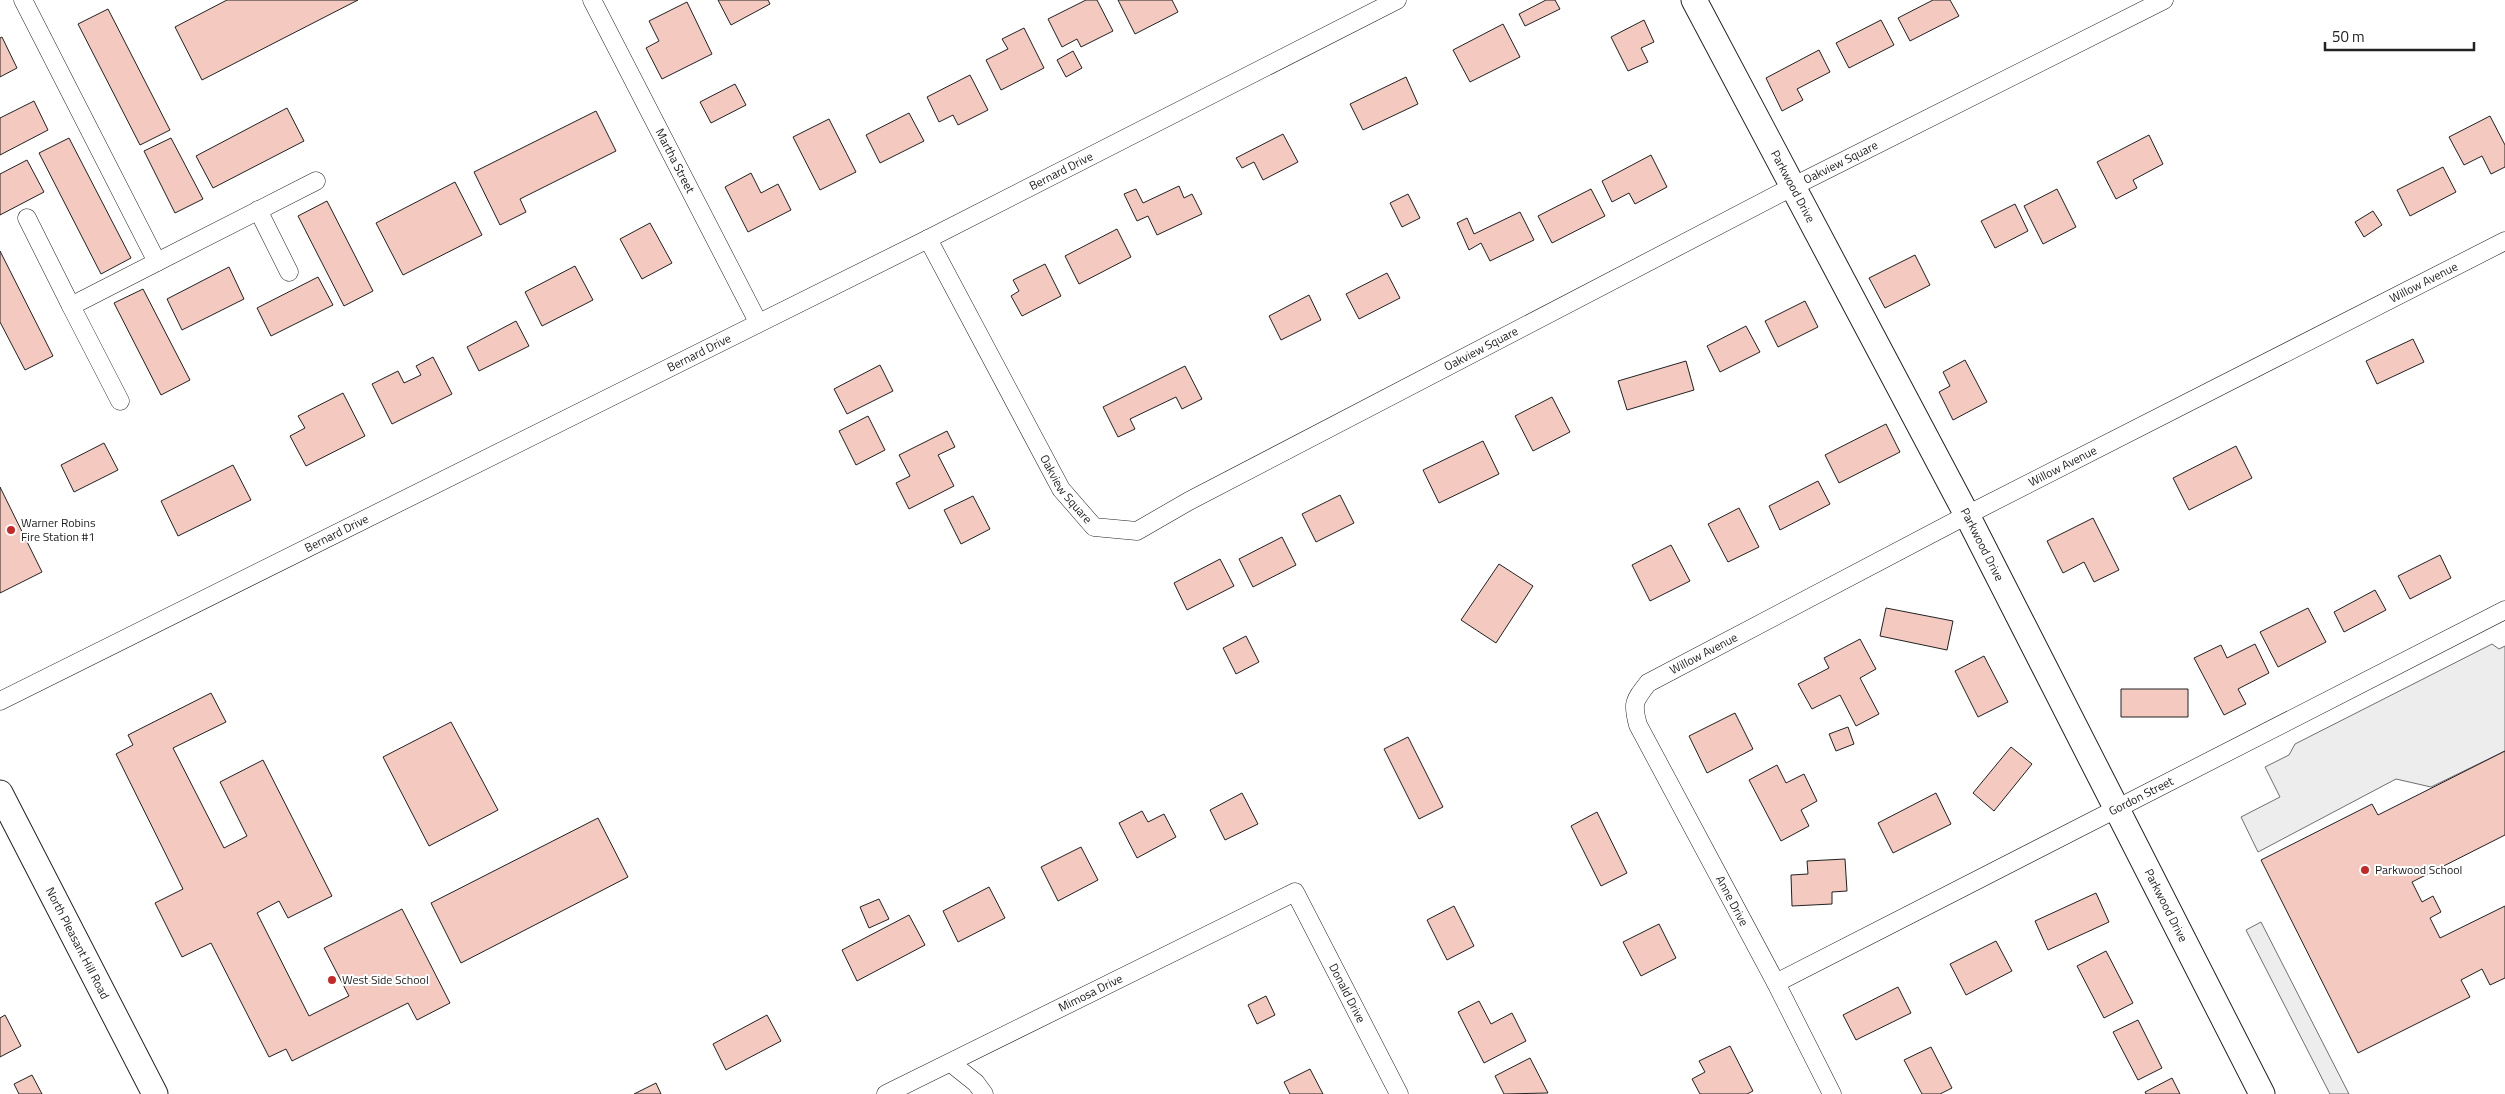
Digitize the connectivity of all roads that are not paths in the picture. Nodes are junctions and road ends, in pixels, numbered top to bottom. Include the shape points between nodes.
1 (23, 0) edge
2 (592, 0) edge
3 (1397, 0) edge
4 (1694, 0) edge
5 (2164, 0) edge
6 (316, 181) dead end
7 (1792, 187) junction
8 (258, 210) junction
9 (27, 218) dead end
10 (928, 239) junction
11 (2505, 241) edge
12 (157, 262) junction
13 (289, 272) dead end
14 (71, 306) junction
15 (758, 322) junction
16 (120, 401) dead end
17 (1967, 515) junction
18 (2505, 610) edge
19 (0, 701) edge
20 (1633, 707) joint
21 (0, 793) edge
22 (2116, 809) junction
23 (1295, 892) joint
24 (1776, 982) junction
25 (951, 1063) junction
26 (155, 1094) edge
27 (886, 1094) edge
28 (984, 1094) edge
29 (1398, 1094) edge
30 (1832, 1094) edge
31 (2262, 1094) edge

1 - 12 street
2 - 15 street, Martha Street
3 - 10 street, Bernard Drive
4 - 7 street, Parkwood Drive
5 - 7 street, Oakview Square
6 - 8 street
7 - 10 street, Oakview Square via 1189,501 1137,532 1094,527 1061,489
7 - 17 street, Parkwood Drive
8 - 12 street
8 - 13 street
9 - 14 street
10 - 15 street, Bernard Drive
11 - 17 street, Willow Avenue
12 - 14 street
14 - 16 street
15 - 19 street, Bernard Drive
17 - 20 street, Willow Avenue via 1666,671 1648,683 1635,699
17 - 22 street, Parkwood Drive
18 - 22 street, Gordon Street
20 - 24 street, Anne Drive via 1638,725
21 - 26 street, North Pleasant Hill Road
22 - 24 street, Gordon Street
22 - 31 street, Parkwood Drive
23 - 25 street, Mimosa Drive
23 - 29 street, Donald Drive
24 - 30 street, Anne Drive
25 - 27 street, Mimosa Drive
25 - 28 street via 976,1083

